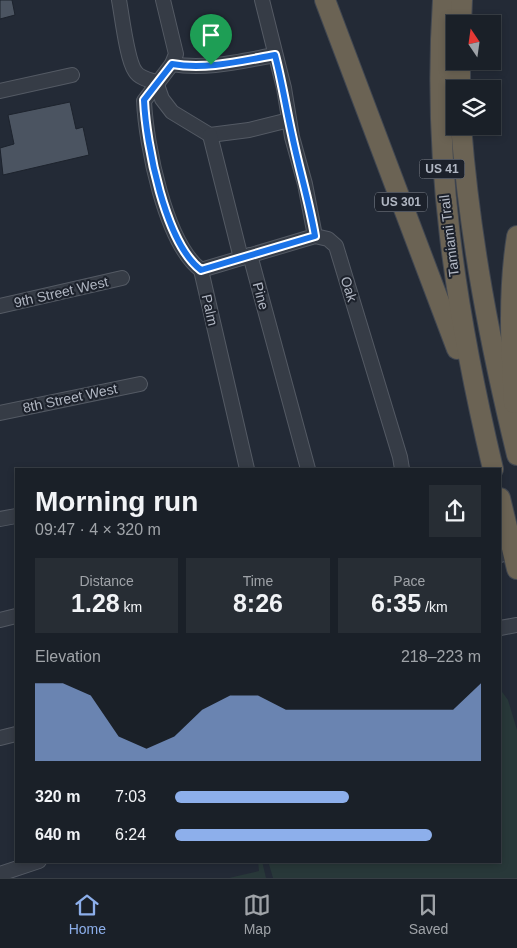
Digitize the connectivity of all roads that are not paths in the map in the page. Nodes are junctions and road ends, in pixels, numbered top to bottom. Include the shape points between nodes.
1 (120, 0) edge
2 (163, 0) edge
3 (262, 0) edge
4 (325, 0) edge
5 (442, 0) edge
6 (462, 0) edge
7 (461, 15) edge
8 (275, 55) junction
9 (172, 64) junction
10 (72, 75) dead end
11 (156, 82) junction
12 (0, 91) edge
13 (289, 120) junction
14 (210, 135) junction
15 (463, 135) edge
16 (315, 236) junction
17 (517, 236) edge
18 (246, 256) junction
19 (201, 270) junction
20 (122, 278) dead end
21 (0, 306) edge
22 (140, 384) dead end
23 (478, 404) junction
24 (0, 413) edge
25 (517, 454) edge
26 (247, 468) edge
27 (308, 468) edge
28 (402, 468) edge
29 (493, 468) edge
30 (501, 504) edge
31 (15, 516) edge
32 (0, 519) edge
33 (510, 558) edge
34 (15, 616) edge
35 (0, 620) edge
36 (517, 625) edge
37 (501, 628) edge
38 (15, 734) edge
39 (0, 738) edge
40 (33, 863) edge
41 (0, 874) edge

1 - 11 street via 135,72
2 - 9 street via 176,54
3 - 8 street
4 - 23 highway, US 301
5 - 23 highway, Tamiami Trail / US 41 via 440,124 446,215 454,280
6 - 7 highway
8 - 9 street via 211,65 188,67
8 - 13 street
9 - 11 street, Palm
10 - 12 street
11 - 14 street via 162,99 172,112
11 - 19 street, Palm via 144,100 156,170 174,236 192,263
13 - 14 street
13 - 16 street via 306,184
14 - 18 street, Pine
15 - 25 highway, Tamiami Trail / US 41 via 470,224 481,292
16 - 18 street
16 - 28 street, Oak via 328,239 336,246
17 - 25 highway via 510,324
18 - 19 street
18 - 27 street, Pine
19 - 26 street, Palm
20 - 21 street, 9th Street West
22 - 24 street, 8th Street West
23 - 29 highway, Tamiami Trail / US 41
30 - 33 highway
31 - 32 street
34 - 35 street
36 - 37 street
38 - 39 street
40 - 41 street

